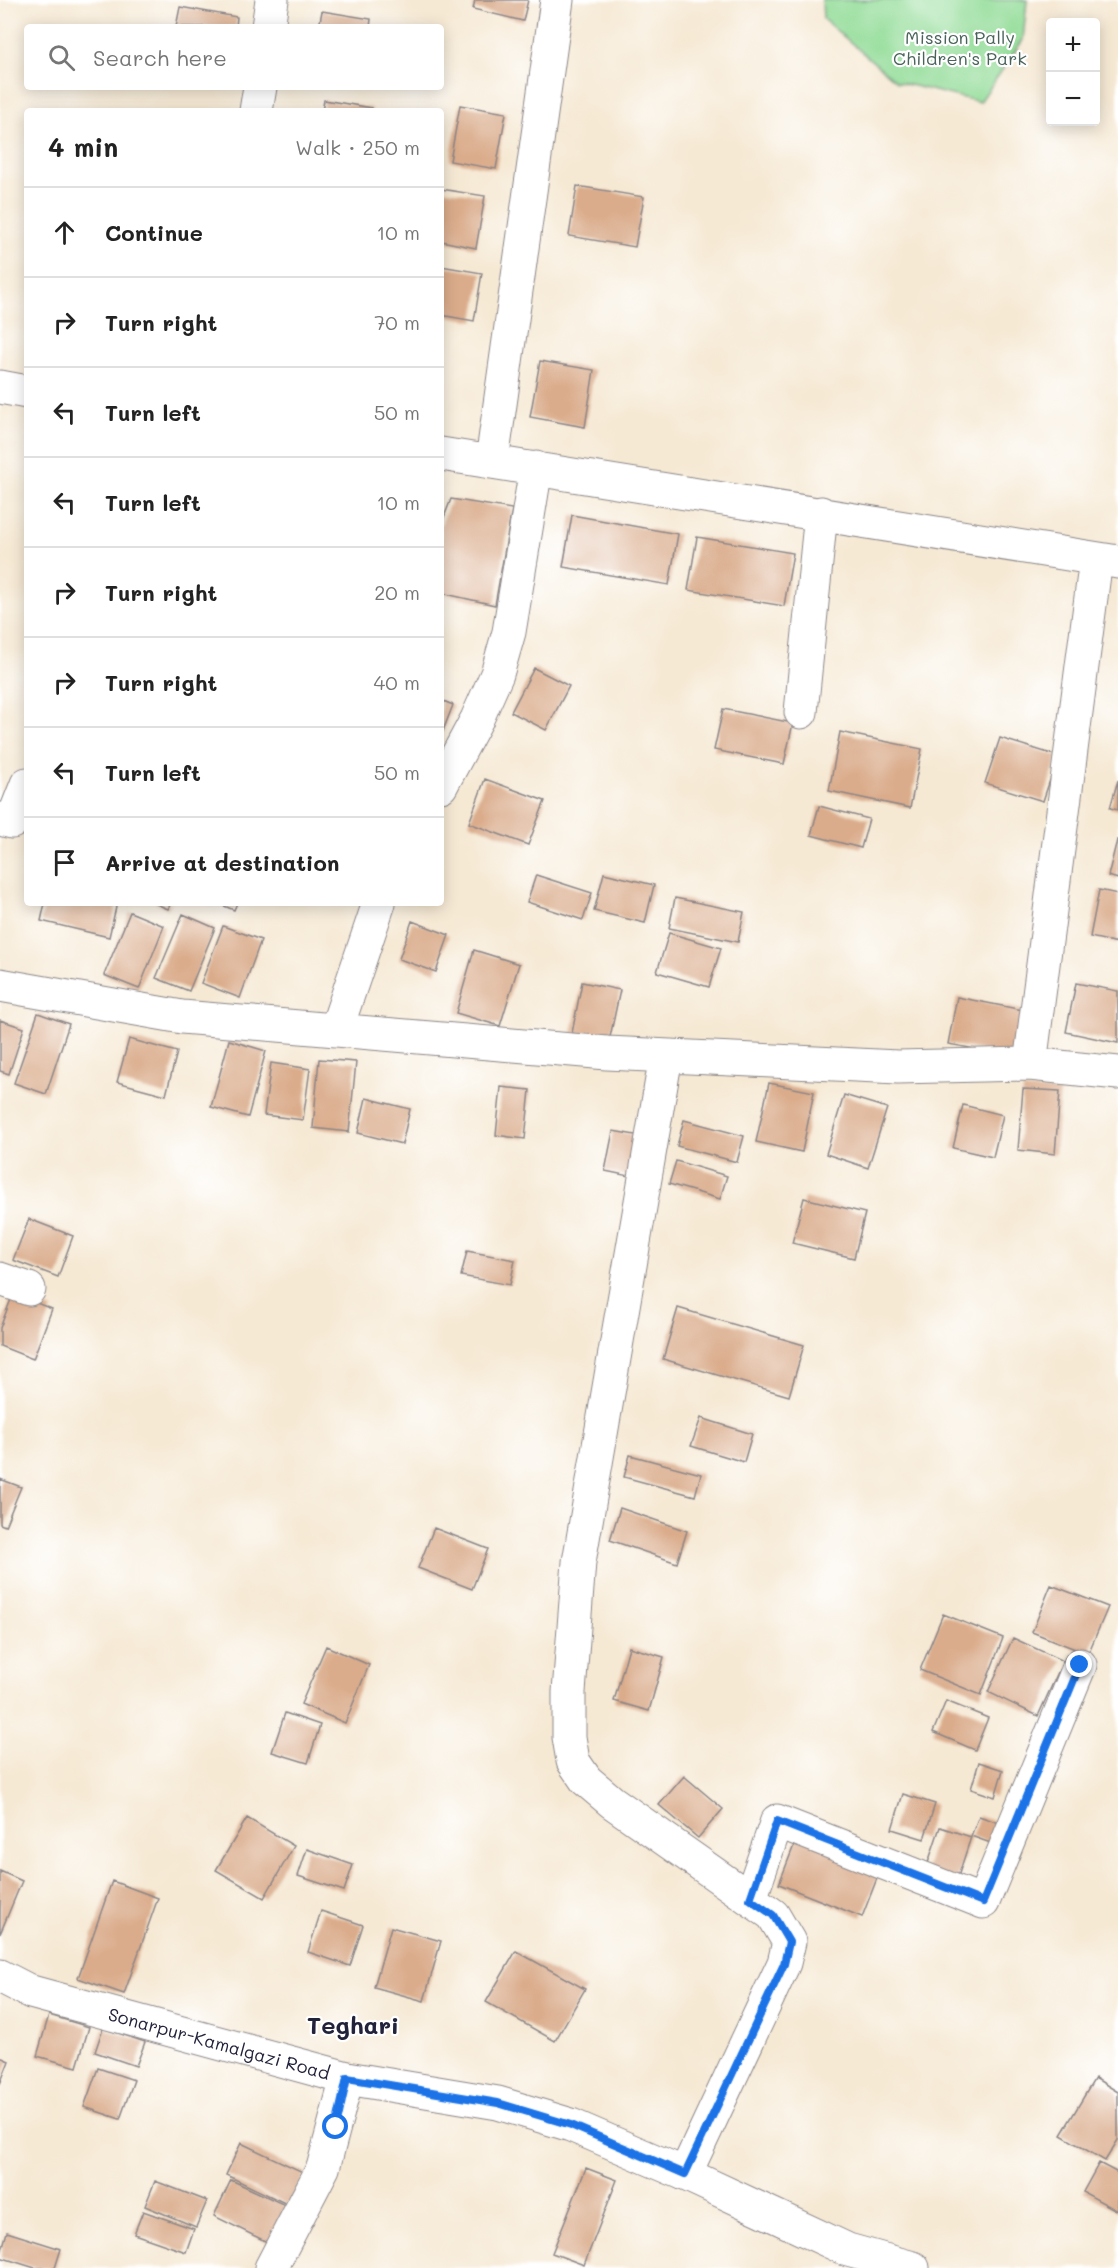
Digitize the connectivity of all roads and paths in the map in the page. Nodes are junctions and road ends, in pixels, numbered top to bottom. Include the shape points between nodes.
1 (272, 0) edge
2 (557, 0) edge
3 (268, 24) edge
4 (260, 90) edge
5 (256, 108) edge
6 (0, 387) edge
7 (24, 391) edge
8 (444, 454) edge
9 (492, 460) junction
10 (536, 468) junction
11 (821, 513) junction
12 (1107, 561) edge
13 (801, 712) dead end
14 (444, 780) edge
15 (24, 792) edge
16 (0, 819) edge
17 (378, 906) edge
18 (0, 985) edge
19 (336, 1030) junction
20 (666, 1056) junction
21 (1030, 1064) junction
22 (1118, 1073) edge
23 (1080, 1665) dead end
24 (750, 1899) junction
25 (0, 1976) edge
26 (347, 2078) junction
27 (685, 2174) junction
28 (844, 2259) edge
29 (271, 2268) edge
30 (913, 2268) edge

1 - 3 street
2 - 9 street
4 - 5 street
6 - 7 street
8 - 9 street
9 - 10 street
10 - 11 street
10 - 14 street via 509,632 497,674
11 - 12 street
11 - 13 street
12 - 21 street
15 - 16 street via 12,822
17 - 19 street
18 - 19 street via 182,1017
19 - 20 street
20 - 21 street via 898,1067
20 - 24 street via 579,1563 569,1737 573,1761 586,1780
21 - 22 street
23 - 24 street via 983,1902 777,1821
24 - 27 street via 773,1915 789,1942 784,1964
25 - 26 street, Sonarpur-Kamalgazi Road via 31,1992
26 - 27 street, Sonarpur-Kamalgazi Road via 498,2103 571,2125
26 - 29 street via 323,2168
27 - 28 street, Sonarpur-Kamalgazi Road
28 - 30 street, Sonarpur-Kamalgazi Road

